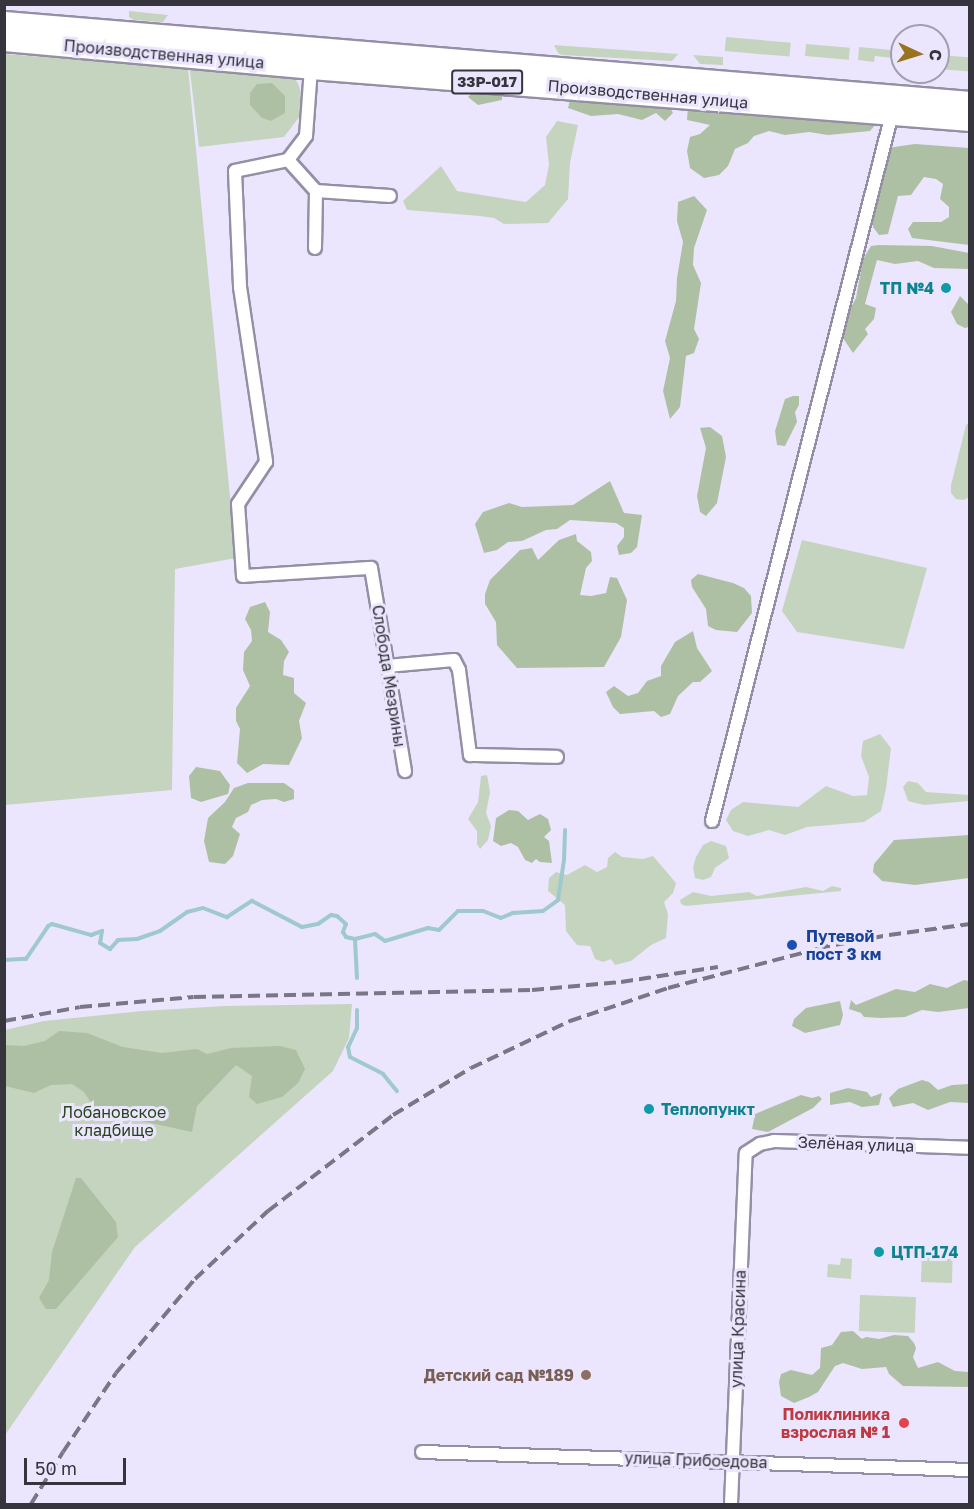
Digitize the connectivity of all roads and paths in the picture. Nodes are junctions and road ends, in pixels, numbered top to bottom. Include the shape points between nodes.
1 (4, 22) edge
2 (4, 40) edge
3 (311, 68) junction
4 (969, 102) edge
5 (892, 114) junction
6 (969, 120) edge
7 (288, 160) junction
8 (316, 191) junction
9 (390, 196) dead end
10 (315, 248) dead end
11 (387, 666) junction
12 (556, 757) dead end
13 (405, 771) dead end
14 (712, 821) dead end
15 (969, 1148) edge
16 (746, 1153) joint
17 (422, 1452) dead end
18 (733, 1461) junction
19 (969, 1470) edge
20 (731, 1504) edge

1 - 4 highway, Производственная улица / 33Р-017
2 - 3 highway, Производственная улица / 33Р-017
3 - 5 highway, Производственная улица / 33Р-017
3 - 7 street via 306,136
5 - 6 highway, Производственная улица / 33Р-017
5 - 14 street
7 - 8 street
7 - 11 street, Слобода Мезрины via 235,171 240,287 266,462 238,504 243,576 371,567
8 - 9 street
8 - 10 street
11 - 12 street via 454,660 459,670 470,755
11 - 13 street, Слобода Мезрины
15 - 16 street, Зелёная улица via 774,1142 760,1144
16 - 18 street, улица Красина
17 - 18 street, улица Грибоедова
18 - 19 street, улица Грибоедова
18 - 20 street, улица Красина

